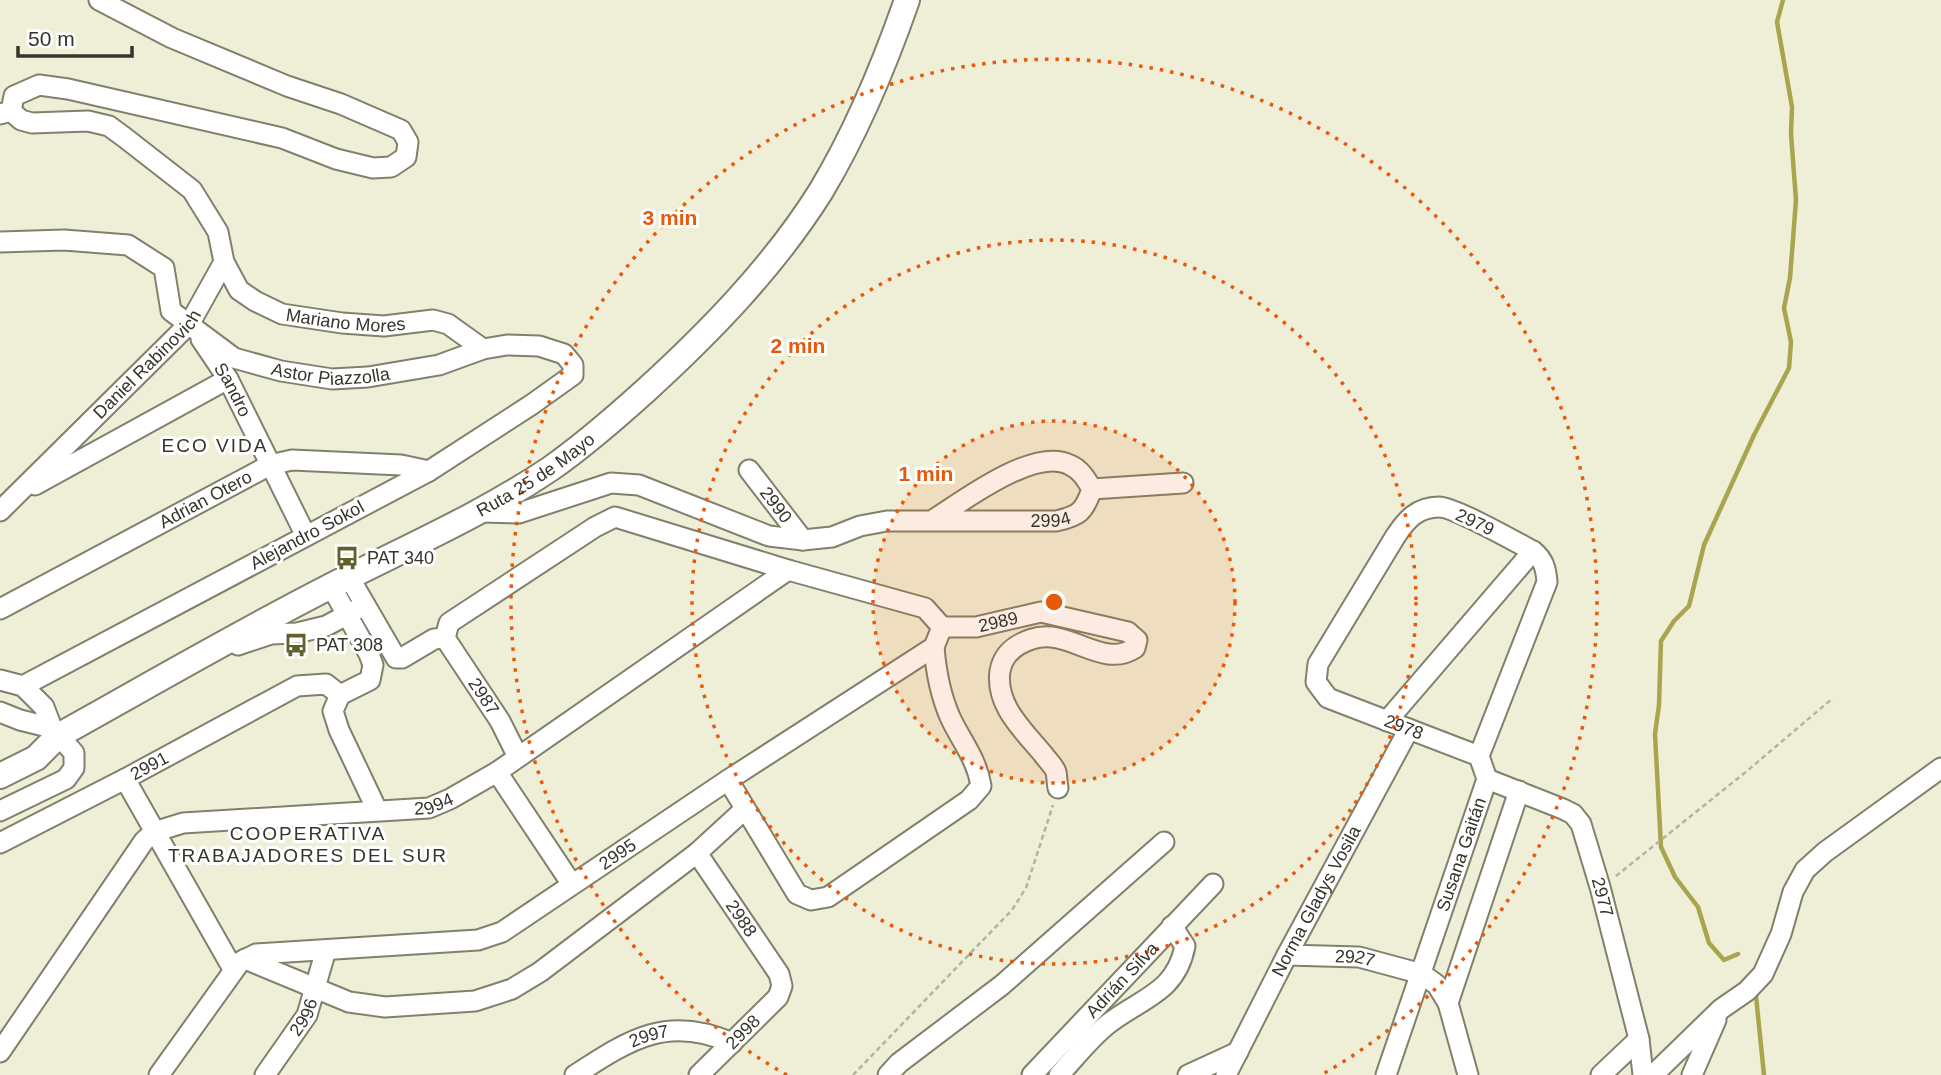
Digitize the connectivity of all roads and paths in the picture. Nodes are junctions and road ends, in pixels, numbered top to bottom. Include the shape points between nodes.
1 (99, 0) edge
2 (907, 0) edge
3 (6, 113) edge
4 (0, 242) edge
5 (224, 262) junction
6 (190, 323) junction
7 (483, 349) junction
8 (573, 365) joint
9 (228, 379) junction
10 (270, 465) junction
11 (750, 470) dead end
12 (429, 471) junction
13 (1182, 483) dead end
14 (1092, 489) junction
15 (17, 495) junction
16 (0, 511) edge
17 (480, 512) junction
18 (933, 520) junction
19 (306, 536) junction
20 (808, 540) junction
21 (1537, 554) junction
22 (788, 570) junction
23 (340, 582) junction
24 (365, 605) junction
25 (0, 609) edge
26 (347, 616) junction
27 (1016, 617) junction
28 (942, 627) junction
29 (444, 638) junction
30 (1029, 640) junction
31 (934, 648) junction
32 (207, 653) junction
33 (0, 680) edge
34 (23, 686) junction
35 (341, 695) junction
36 (1328, 698) joint
37 (1833, 698) dead end
38 (0, 712) edge
39 (1387, 721) junction
40 (1409, 729) junction
41 (55, 732) junction
42 (1479, 756) junction
43 (0, 757) edge
44 (517, 757) junction
45 (1941, 768) edge
46 (497, 772) junction
47 (0, 776) edge
48 (125, 779) junction
49 (1487, 779) junction
50 (727, 780) junction
51 (1058, 788) joint
52 (1519, 792) junction
53 (745, 809) junction
54 (377, 810) junction
55 (0, 811) edge
56 (155, 832) junction
57 (1164, 842) dead end
58 (0, 843) edge
59 (697, 853) junction
60 (571, 883) junction
61 (1213, 884) dead end
62 (1600, 887) junction
63 (1172, 926) junction
64 (326, 950) junction
65 (1287, 955) junction
66 (239, 964) junction
67 (1422, 974) junction
68 (782, 986) joint
69 (314, 989) junction
70 (1448, 1003) junction
71 (1721, 1009) junction
72 (1639, 1039) junction
73 (732, 1043) junction
74 (0, 1052) edge
75 (1238, 1052) junction
76 (159, 1075) edge
77 (265, 1075) edge
78 (575, 1075) edge
79 (699, 1075) edge
80 (853, 1075) edge
81 (888, 1075) edge
82 (1032, 1075) edge
83 (1059, 1075) edge
84 (1188, 1075) edge
85 (1226, 1075) edge
86 (1386, 1075) edge
87 (1468, 1075) edge
88 (1601, 1075) edge
89 (1643, 1075) edge
90 (1653, 1075) edge
91 (1692, 1075) edge

1 - 3 street via 172,38 401,130 408,142 406,157 391,167 373,168 282,138 38,85 14,96
2 - 17 main road, Ruta 25 de Mayo via 862,114 820,191 766,266 689,351 607,425 550,469
3 - 5 street via 32,123 88,121 109,126 192,190 218,232
4 - 6 street via 128,245 164,268 171,311
5 - 6 street, Daniel Rabinovich
5 - 7 street, Mariano Mores via 239,290 282,314 384,326 433,320 448,324
6 - 7 street, Astor Piazzolla via 234,358 281,372 332,379 439,365
6 - 9 street, Sandro
6 - 15 street, Daniel Rabinovich
7 - 8 street, Astor Piazzolla via 538,346 564,354
8 - 12 street, Alejandro Sokol via 573,375
9 - 10 street, Sandro
9 - 15 street
10 - 12 street, Adrian Otero via 292,460 401,465
10 - 19 street, Sandro
10 - 25 street, Adrian Otero
11 - 20 street, 2990
12 - 19 street, Alejandro Sokol
13 - 14 street
14 - 18 street, 2994 via 1086,506 1073,517 1056,521
14 - 18 street, 2994 via 1082,473 1068,463 1042,461 1021,467
15 - 16 street, Daniel Rabinovich
17 - 20 street via 519,513 611,484 639,485 769,536
17 - 23 main road, Ruta 25 de Mayo
18 - 20 street, 2994 via 887,521
19 - 34 street, Alejandro Sokol
21 - 36 street, 2979 via 1441,507 1407,519 1318,664 1316,682
21 - 39 street
21 - 42 street via 1546,567 1547,582
22 - 28 street via 925,608
22 - 29 street via 615,517 449,623
22 - 44 street, 2994
23 - 24 street
23 - 26 street
23 - 32 main road, Ruta 25 de Mayo
24 - 26 street
24 - 29 street via 396,657
26 - 32 street via 313,630 271,634
26 - 35 street via 369,654 373,672 370,680
27 - 28 street, 2989 via 976,627
27 - 30 street via 1027,623
27 - 30 street, 2989 via 1041,612 1128,632 1137,640 1136,648 1114,655 1048,636
28 - 31 street
29 - 44 street, 2987 via 500,720
30 - 51 street, 2989 via 1011,649 1001,665 998,684 1006,710 1055,770
31 - 50 street, 2995
31 - 53 street via 941,694 979,768 981,786 969,800 828,897 811,900 797,894
32 - 41 main road, Ruta 25 de Mayo
33 - 34 street
34 - 41 street via 44,707
35 - 48 street, 2991 via 326,684 297,686
35 - 54 street via 333,712
36 - 39 street, 2978
37 - 62 path
38 - 41 street
39 - 40 street, 2978
40 - 42 street, 2978
40 - 65 street, Norma Gladys Vosila
41 - 43 main road
41 - 47 main road, Ruta 25 de Mayo via 36,758
41 - 55 street via 74,753 74,768 66,779
42 - 49 street, Susana Gaitán
44 - 46 street, 2994
45 - 71 street via 1805,870 1763,974
46 - 54 street, 2994 via 429,808
46 - 60 street
48 - 56 street
48 - 58 street, 2991
49 - 52 street, 2977
49 - 67 street, Susana Gaitán
50 - 53 street
50 - 60 street, 2995
51 - 80 path via 1026,888 1012,910
52 - 62 street, 2977 via 1573,814 1581,824
52 - 70 street, Susana Gaitán
53 - 59 street
54 - 56 street, 2994 via 183,823
56 - 66 street
56 - 74 street via 144,841
57 - 81 street via 1002,985
59 - 68 street, 2988 via 779,974
59 - 69 street via 574,948 512,989 475,1001 385,1007 349,1002
60 - 64 street, 2995 via 502,932 478,940
61 - 63 street, Adrián Silva
62 - 72 street, 2977
63 - 82 street, Adrián Silva
63 - 83 street via 1185,946 1172,977 1160,992 1108,1024
64 - 66 street, 2995 via 256,954
64 - 69 street, 2996
65 - 67 street, 2927 via 1359,957
65 - 75 street, Norma Gladys Vosila
66 - 69 street
66 - 76 street
67 - 70 street via 1437,985
67 - 86 street, Susana Gaitán
68 - 73 street, 2998 via 778,997
69 - 77 street, 2996 via 307,1015
70 - 87 street
71 - 90 street
71 - 91 street
72 - 88 street
72 - 89 street, 2977
73 - 78 street, 2997 via 680,1029 660,1031 610,1052
73 - 79 street, 2998
75 - 84 street
75 - 85 street, Norma Gladys Vosila

